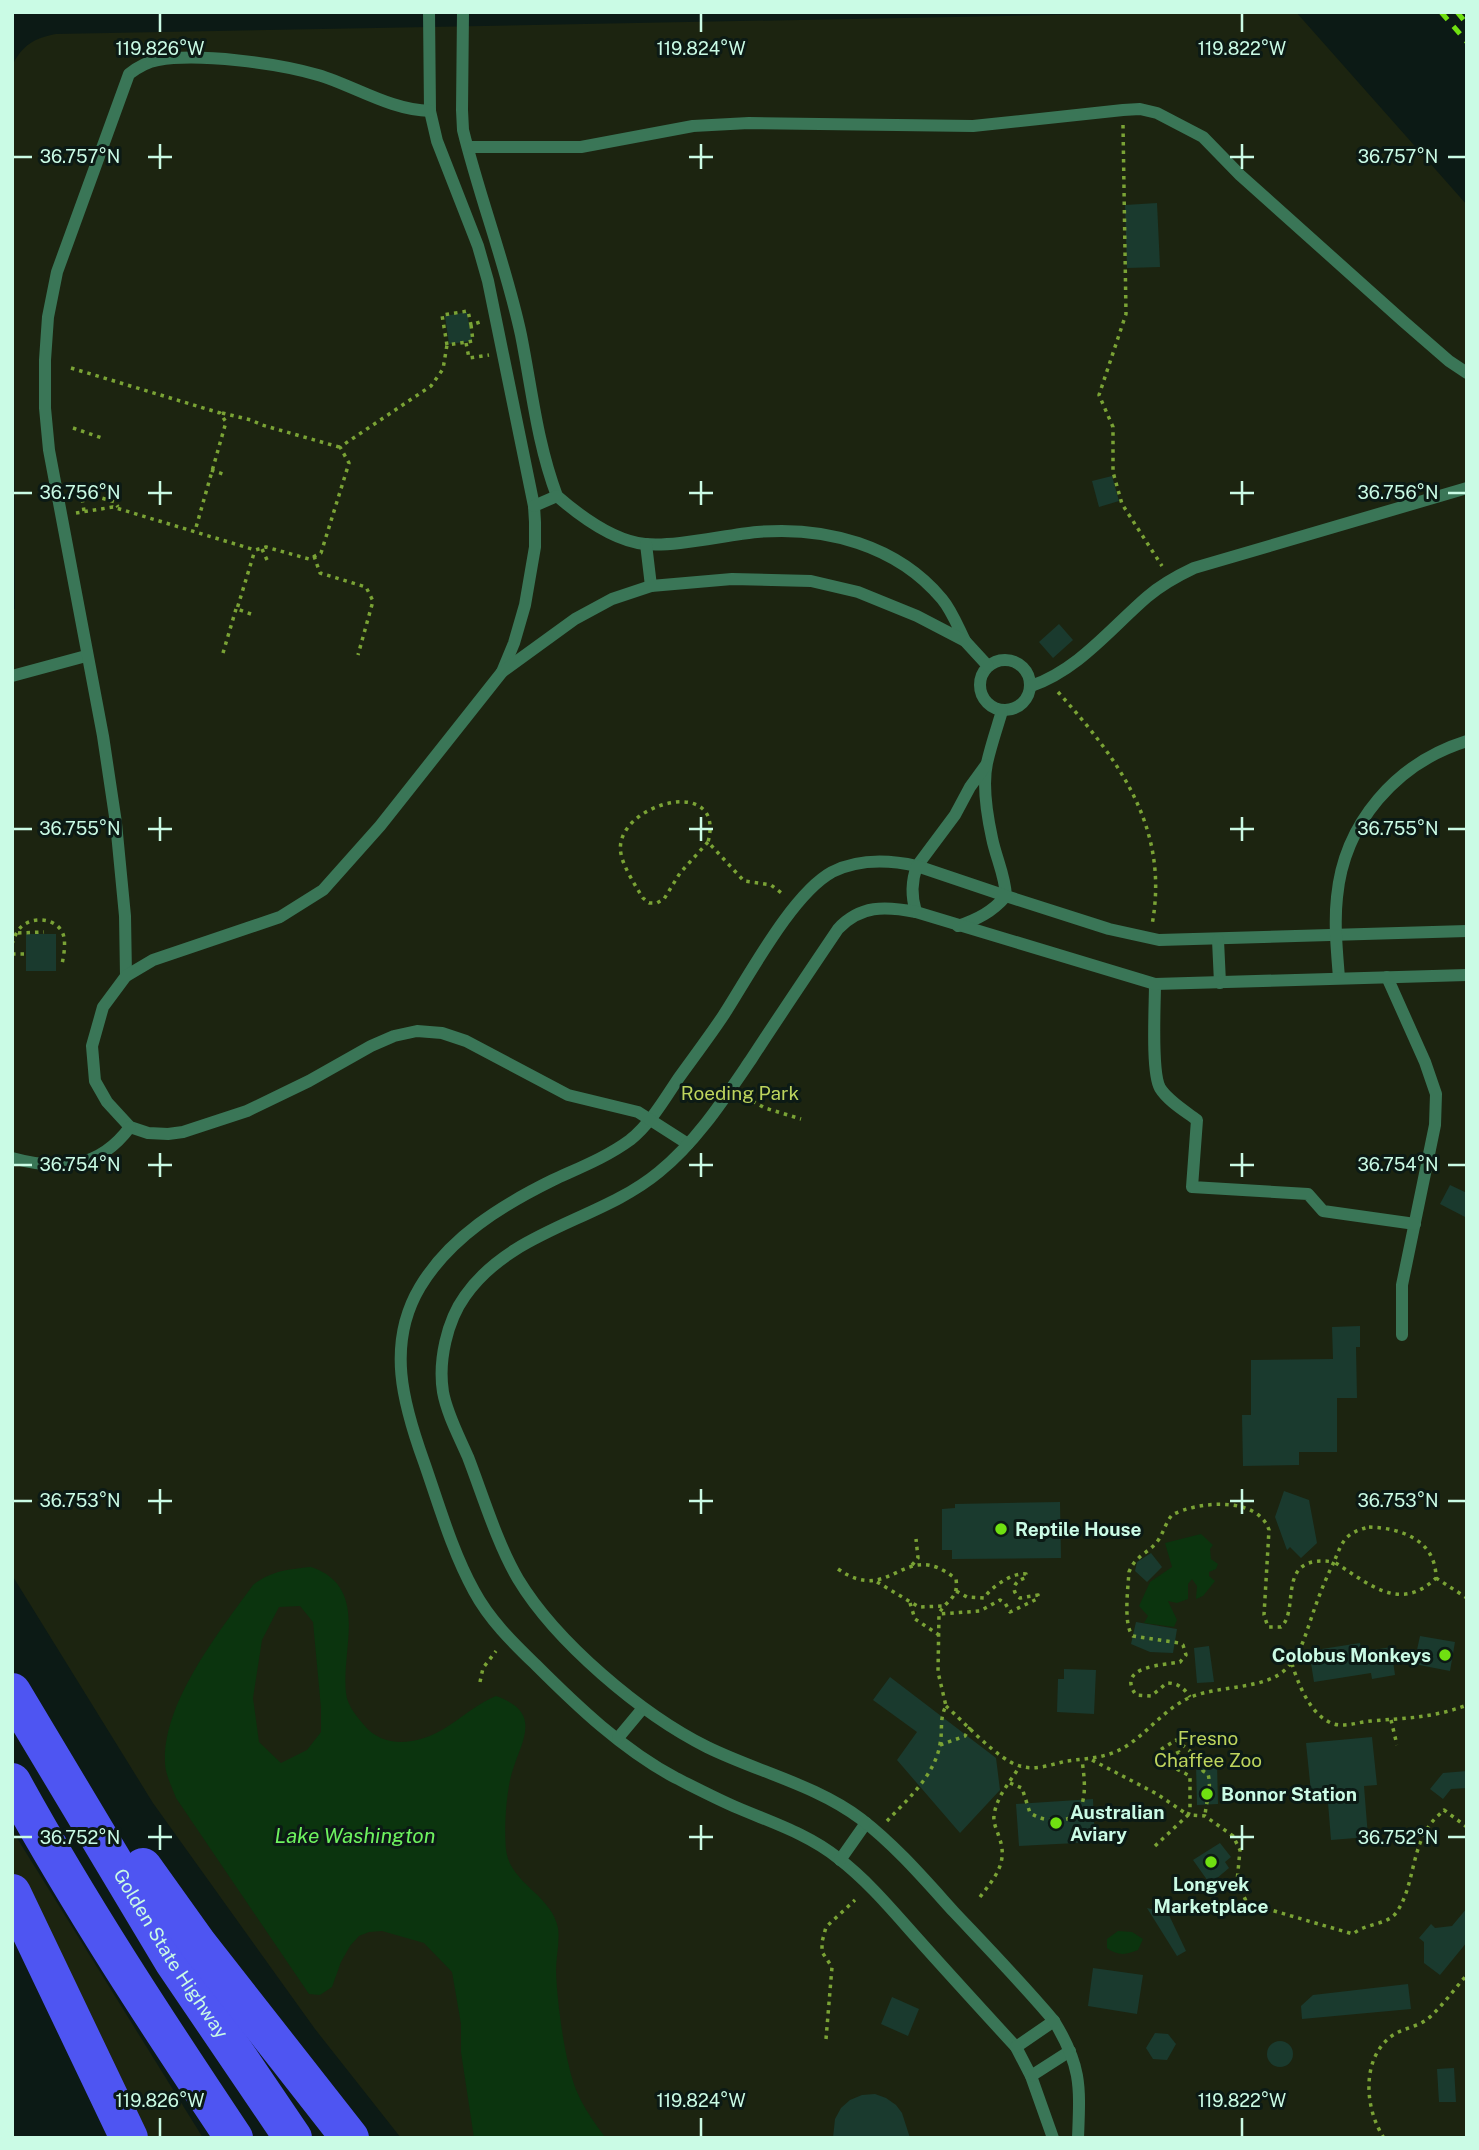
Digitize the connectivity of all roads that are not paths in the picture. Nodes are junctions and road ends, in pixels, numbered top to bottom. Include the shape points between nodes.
1 (429, 12) edge
2 (463, 12) edge
3 (430, 111) junction
4 (467, 147) junction
5 (1467, 373) edge
6 (1467, 488) edge
7 (557, 496) junction
8 (534, 506) junction
9 (646, 544) junction
10 (651, 586) junction
11 (965, 641) junction
12 (86, 656) junction
13 (988, 666) junction
14 (502, 672) junction
15 (12, 676) edge
16 (1031, 686) junction
17 (1002, 711) junction
18 (1467, 741) edge
19 (986, 765) junction
20 (917, 866) junction
21 (1006, 895) junction
22 (916, 912) junction
23 (958, 926) junction
24 (1467, 931) edge
25 (1336, 935) junction
26 (1218, 940) junction
27 (1467, 975) edge
28 (126, 976) junction
29 (1387, 977) junction
30 (1339, 978) junction
31 (1220, 983) junction
32 (1155, 984) junction
33 (651, 1118) junction
34 (130, 1127) junction
35 (688, 1144) junction
36 (12, 1158) edge
37 (1415, 1224) junction
38 (1402, 1335) dead end
39 (21, 1707) edge
40 (643, 1708) junction
41 (618, 1738) junction
42 (12, 1782) edge
43 (866, 1823) junction
44 (841, 1860) junction
45 (12, 1893) edge
46 (1054, 2021) junction
47 (1016, 2048) junction
48 (1070, 2052) junction
49 (1031, 2076) junction
50 (129, 2138) edge
51 (234, 2138) edge
52 (293, 2138) edge
53 (350, 2138) edge
54 (1054, 2138) edge
55 (1078, 2138) edge

1 - 3 lane
2 - 4 lane via 461,110
3 - 8 lane via 478,246
3 - 12 lane via 395,105 316,75 228,61 156,60 130,74 57,272 48,317 45,408 49,450
4 - 5 lane via 581,147 693,126 973,126 1140,109 1203,137 1403,321
4 - 7 lane via 508,284 541,447
6 - 16 lane via 1205,565 1172,579 1072,666
7 - 8 lane
7 - 9 lane via 608,530
8 - 14 lane via 530,578
9 - 10 lane
9 - 11 lane via 759,531 853,540 879,550 926,582 943,600
10 - 11 lane via 758,578 811,581 881,599
10 - 14 lane via 612,599 575,619
11 - 13 lane
12 - 15 lane
12 - 28 lane via 116,823
13 - 16 lane via 1004,660 1020,664
13 - 17 lane via 980,680 982,696
14 - 28 lane via 323,890 280,917 153,960
16 - 17 lane via 1018,707
17 - 19 lane
18 - 25 lane via 1408,771 1362,820 1343,863
19 - 20 lane
19 - 21 lane via 988,816
20 - 21 lane
20 - 22 lane via 912,885
20 - 33 lane via 880,862 843,868 820,881 782,924
21 - 23 lane via 993,910
21 - 26 lane via 1150,939
22 - 23 lane
22 - 35 lane via 876,907 846,920
23 - 32 lane
24 - 25 lane
25 - 26 lane
25 - 30 lane
26 - 31 lane
27 - 29 lane
28 - 34 lane via 103,1007 91,1059 94,1081
29 - 30 lane
29 - 37 lane via 1436,1094 1435,1125
30 - 31 lane
31 - 32 lane
32 - 37 lane via 1158,1086 1197,1120 1192,1187 1308,1194 1323,1211
33 - 34 lane via 568,1095 466,1041 417,1031 394,1036 309,1082 198,1128 157,1134
33 - 35 lane
33 - 41 lane via 614,1151 508,1204 469,1231 423,1283 407,1318 399,1355 411,1426 476,1595 510,1639
34 - 36 lane via 120,1141 89,1161 49,1165
35 - 40 lane via 639,1187 545,1232 485,1274 462,1299 444,1350 442,1371 446,1404 517,1577 566,1639
37 - 38 lane via 1402,1285
39 - 52 highway, Golden State Highway via 173,1961
39 - 53 highway via 102,1806 198,1944
40 - 41 lane
40 - 43 lane via 707,1747 842,1805
41 - 44 lane via 668,1774 789,1828
42 - 51 highway via 149,2010
43 - 44 lane
43 - 46 lane
44 - 47 lane
45 - 50 highway
46 - 47 lane
46 - 48 lane
47 - 49 lane
48 - 49 lane
48 - 55 lane via 1081,2096
49 - 54 lane

